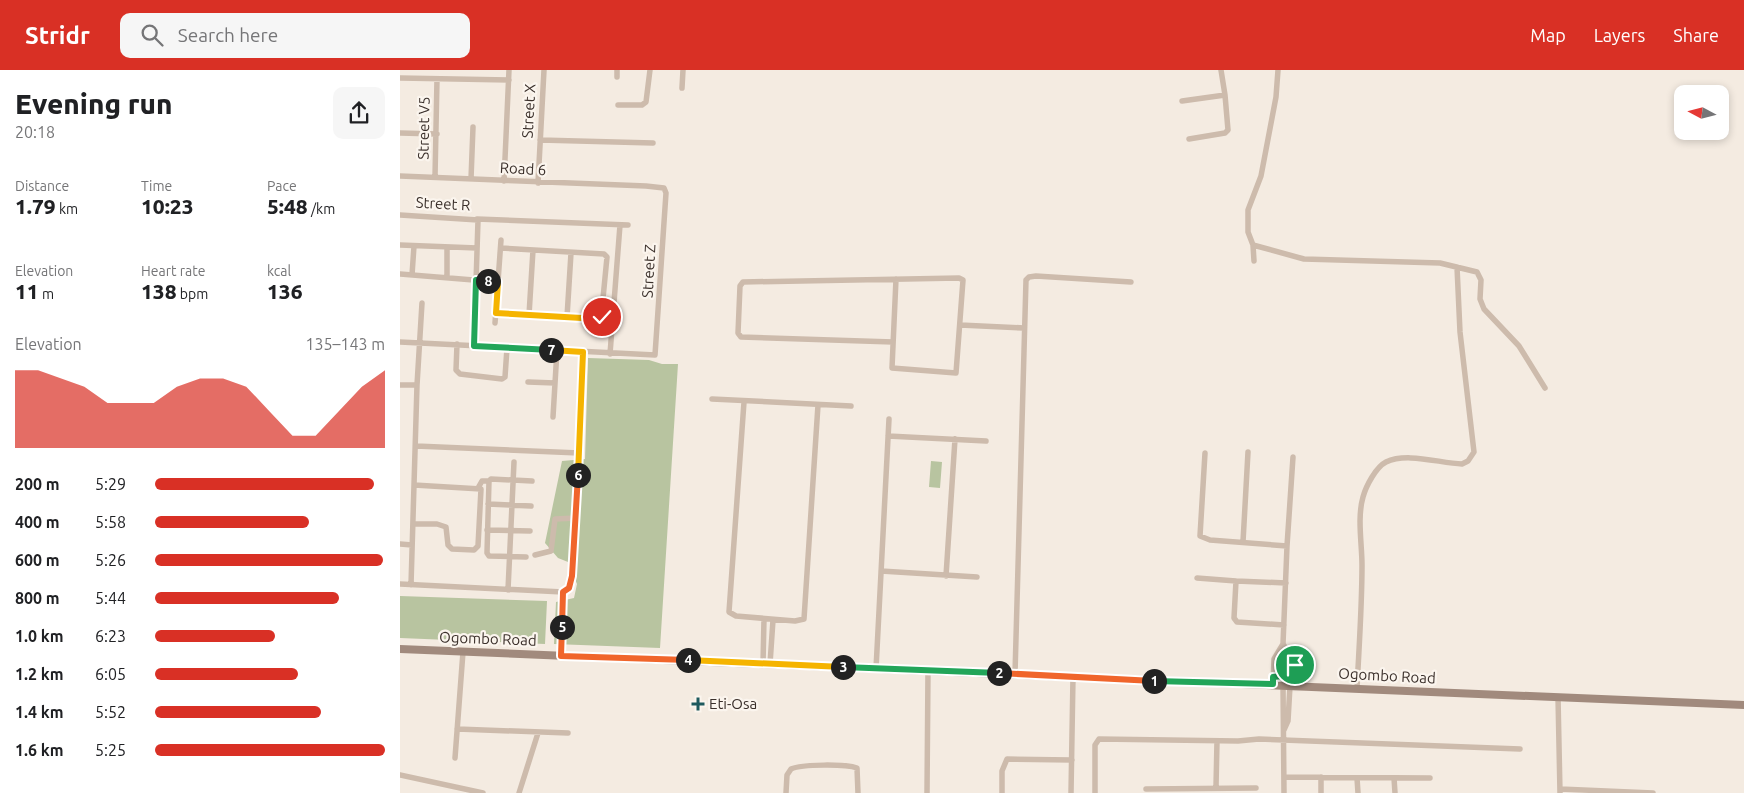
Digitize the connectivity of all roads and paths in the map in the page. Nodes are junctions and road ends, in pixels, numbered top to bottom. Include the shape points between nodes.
1 (509, 70) edge
2 (544, 70) edge
3 (650, 70) edge
4 (683, 70) edge
5 (1221, 70) edge
6 (1278, 70) edge
7 (400, 78) edge
8 (437, 79) junction
9 (508, 80) junction
10 (682, 88) dead end
11 (1226, 95) junction
12 (1182, 101) dead end
13 (618, 105) dead end
14 (473, 127) dead end
15 (400, 133) edge
16 (437, 134) junction
17 (1189, 139) dead end
18 (540, 140) junction
19 (653, 144) dead end
20 (400, 176) edge
21 (435, 177) junction
22 (471, 179) junction
23 (504, 181) junction
24 (538, 183) junction
25 (646, 186) joint
26 (400, 215) edge
27 (477, 219) junction
28 (620, 225) junction
29 (628, 225) dead end
30 (501, 240) dead end
31 (400, 245) edge
32 (1253, 245) junction
33 (414, 246) junction
34 (447, 247) junction
35 (477, 248) junction
36 (501, 248) junction
37 (533, 250) junction
38 (572, 252) junction
39 (1254, 261) dead end
40 (1457, 267) junction
41 (400, 274) edge
42 (412, 275) junction
43 (447, 277) junction
44 (896, 279) junction
45 (476, 280) junction
46 (498, 282) junction
47 (1132, 282) dead end
48 (422, 303) dead end
49 (496, 313) junction
50 (529, 315) junction
51 (567, 317) junction
52 (495, 323) dead end
53 (960, 325) junction
54 (1024, 328) junction
55 (400, 342) edge
56 (893, 342) junction
57 (420, 343) junction
58 (457, 344) junction
59 (474, 346) junction
60 (507, 348) junction
61 (557, 350) junction
62 (583, 352) junction
63 (610, 354) junction
64 (528, 382) dead end
65 (555, 383) junction
66 (400, 385) edge
67 (417, 385) junction
68 (1545, 388) dead end
69 (712, 399) dead end
70 (744, 402) junction
71 (818, 405) junction
72 (851, 406) dead end
73 (553, 417) dead end
74 (889, 419) dead end
75 (888, 436) junction
76 (954, 440) junction
77 (986, 441) dead end
78 (416, 446) junction
79 (1248, 452) dead end
80 (579, 453) junction
81 (1205, 453) dead end
82 (1293, 457) dead end
83 (514, 462) dead end
84 (513, 480) junction
85 (532, 481) dead end
86 (489, 482) junction
87 (414, 485) junction
88 (478, 488) junction
89 (488, 504) junction
90 (512, 505) junction
91 (531, 506) dead end
92 (576, 518) junction
93 (413, 524) junction
94 (487, 530) junction
95 (510, 530) junction
96 (530, 532) dead end
97 (1243, 542) junction
98 (400, 544) edge
99 (412, 545) junction
100 (1288, 546) junction
101 (476, 548) junction
102 (535, 555) dead end
103 (489, 556) junction
104 (509, 557) junction
105 (526, 557) dead end
106 (881, 571) junction
107 (946, 576) junction
108 (977, 577) dead end
109 (1197, 578) dead end
110 (1236, 581) junction
111 (400, 584) edge
112 (1286, 584) junction
113 (411, 585) junction
114 (508, 590) junction
115 (563, 592) junction
116 (764, 619) junction
117 (773, 620) junction
118 (1284, 625) junction
119 (1283, 644) junction
120 (400, 649) edge
121 (462, 652) junction
122 (561, 656) junction
123 (766, 664) junction
124 (876, 669) junction
125 (928, 670) junction
126 (1015, 674) junction
127 (1073, 677) junction
128 (1273, 681) junction
129 (1287, 686) junction
130 (1357, 688) junction
131 (1558, 697) junction
132 (1744, 705) edge
133 (457, 729) junction
134 (538, 733) junction
135 (568, 733) dead end
136 (1284, 740) junction
137 (1217, 741) junction
138 (1520, 749) dead end
139 (455, 758) dead end
140 (1072, 760) junction
141 (400, 775) edge
142 (1284, 777) junction
143 (1321, 777) junction
144 (1357, 778) junction
145 (1394, 778) junction
146 (1430, 778) dead end
147 (1216, 788) junction
148 (1256, 788) dead end
149 (1146, 789) dead end
150 (1560, 791) edge
151 (1631, 792) edge
152 (483, 793) edge
153 (519, 793) edge
154 (786, 793) edge
155 (858, 793) edge
156 (928, 793) edge
157 (1002, 793) edge
158 (1071, 793) edge
159 (1095, 793) edge
160 (1284, 793) edge
161 (1321, 793) edge
162 (1358, 793) edge
163 (1395, 793) edge
164 (1653, 793) edge

1 - 9 street
2 - 18 street, Street X
3 - 13 street via 646,102 642,105
4 - 10 street
5 - 11 street
6 - 32 street via 1261,176 1248,210 1248,232
7 - 8 street
8 - 9 street
8 - 16 street, Street V5
9 - 23 street
11 - 12 street
11 - 17 street via 1228,130
14 - 22 street
15 - 16 street
16 - 21 street, Street V5
18 - 19 street
18 - 24 street, Street X
20 - 21 street, Road 6
21 - 22 street, Road 6
22 - 23 street, Road 6
23 - 24 street, Road 6
24 - 25 street, Road 6
25 - 63 street, Street Z via 666,190 655,355
26 - 27 street, Street R
27 - 28 street
27 - 35 street, Street R
28 - 29 street
28 - 63 street
30 - 36 street
31 - 33 street
32 - 39 street
32 - 40 street via 1304,259 1440,263
33 - 34 street
33 - 42 street
34 - 35 street
34 - 43 street
35 - 45 street, Street R
36 - 37 street
36 - 46 street
37 - 38 street
37 - 50 street
38 - 51 street
38 - 51 street via 604,254 607,257 601,319
40 - 68 street via 1479,275 1480,299 1484,309 1519,346
40 - 130 street via 1460,332 1474,452 1462,464 1412,458 1386,462 1363,496
41 - 42 street
42 - 43 street
43 - 45 street
44 - 53 street via 962,279
44 - 56 street
44 - 56 street via 743,282 740,286 738,333 741,337
45 - 46 street
45 - 59 street, Street R
46 - 49 street
47 - 54 street via 1029,277 1026,280
48 - 57 street
49 - 50 street
49 - 52 street
50 - 51 street
53 - 54 street
53 - 56 street via 957,371 954,373 892,368
54 - 126 street
55 - 57 street
57 - 58 street
57 - 67 street
58 - 59 street
58 - 60 street via 456,370 460,374 502,379 505,377
59 - 60 street
60 - 61 street
61 - 62 street
61 - 65 street
62 - 63 street
62 - 80 street
64 - 65 street
65 - 73 street
66 - 67 street
67 - 78 street
69 - 70 street
70 - 71 street
70 - 116 street via 729,612 736,616
71 - 72 street
71 - 117 street via 804,619 800,622
74 - 75 street
75 - 76 street
75 - 106 street
76 - 77 street
76 - 107 street
78 - 80 street
78 - 87 street
79 - 97 street
80 - 92 street
81 - 97 street via 1200,536 1210,540
82 - 100 street
83 - 84 street
84 - 85 street
84 - 86 street via 491,479
84 - 90 street
86 - 88 street via 482,481
86 - 89 street
87 - 88 street
87 - 93 street
88 - 101 street via 481,493
89 - 90 street
89 - 94 street
90 - 91 street
90 - 95 street
92 - 102 street via 555,519 551,551
92 - 115 street via 571,582
93 - 99 street
93 - 101 street via 446,527 448,544 452,549
94 - 95 street
94 - 103 street
95 - 96 street
95 - 104 street
97 - 100 street
98 - 99 street
99 - 113 street
100 - 112 street
101 - 103 street
103 - 104 street
104 - 105 street
104 - 114 street
106 - 107 street
106 - 124 street
107 - 108 street
109 - 110 street
110 - 112 street
110 - 118 street via 1234,618 1237,622
111 - 113 street
112 - 118 street
113 - 114 street
114 - 115 street
115 - 122 street
116 - 117 street
116 - 123 street
117 - 123 street
118 - 119 street
119 - 128 street via 1274,659
119 - 128 street via 1294,660 1294,672
120 - 121 main road, Ogombo Road
121 - 122 main road, Ogombo Road
121 - 133 street
122 - 123 main road, Ogombo Road
123 - 124 main road, Ogombo Road
124 - 125 main road, Ogombo Road
125 - 126 main road, Ogombo Road
125 - 156 street
126 - 127 main road, Ogombo Road
127 - 128 main road, Ogombo Road
127 - 140 street
128 - 129 main road, Ogombo Road
129 - 130 main road, Ogombo Road
129 - 136 street
130 - 131 main road, Ogombo Road
131 - 132 main road, Ogombo Road
131 - 150 street
133 - 134 street
133 - 139 street
134 - 135 street
134 - 153 street
136 - 137 street
136 - 138 street
136 - 142 street
137 - 147 street
137 - 159 street via 1099,738 1095,744
140 - 157 street via 1007,759 1003,766
140 - 158 street
141 - 152 street
142 - 143 street
142 - 160 street
143 - 144 street
143 - 161 street
144 - 145 street
144 - 162 street
145 - 146 street
145 - 163 street
147 - 148 street
147 - 149 street
150 - 151 street
151 - 164 street
154 - 155 street via 789,770 803,766 854,767 858,772

